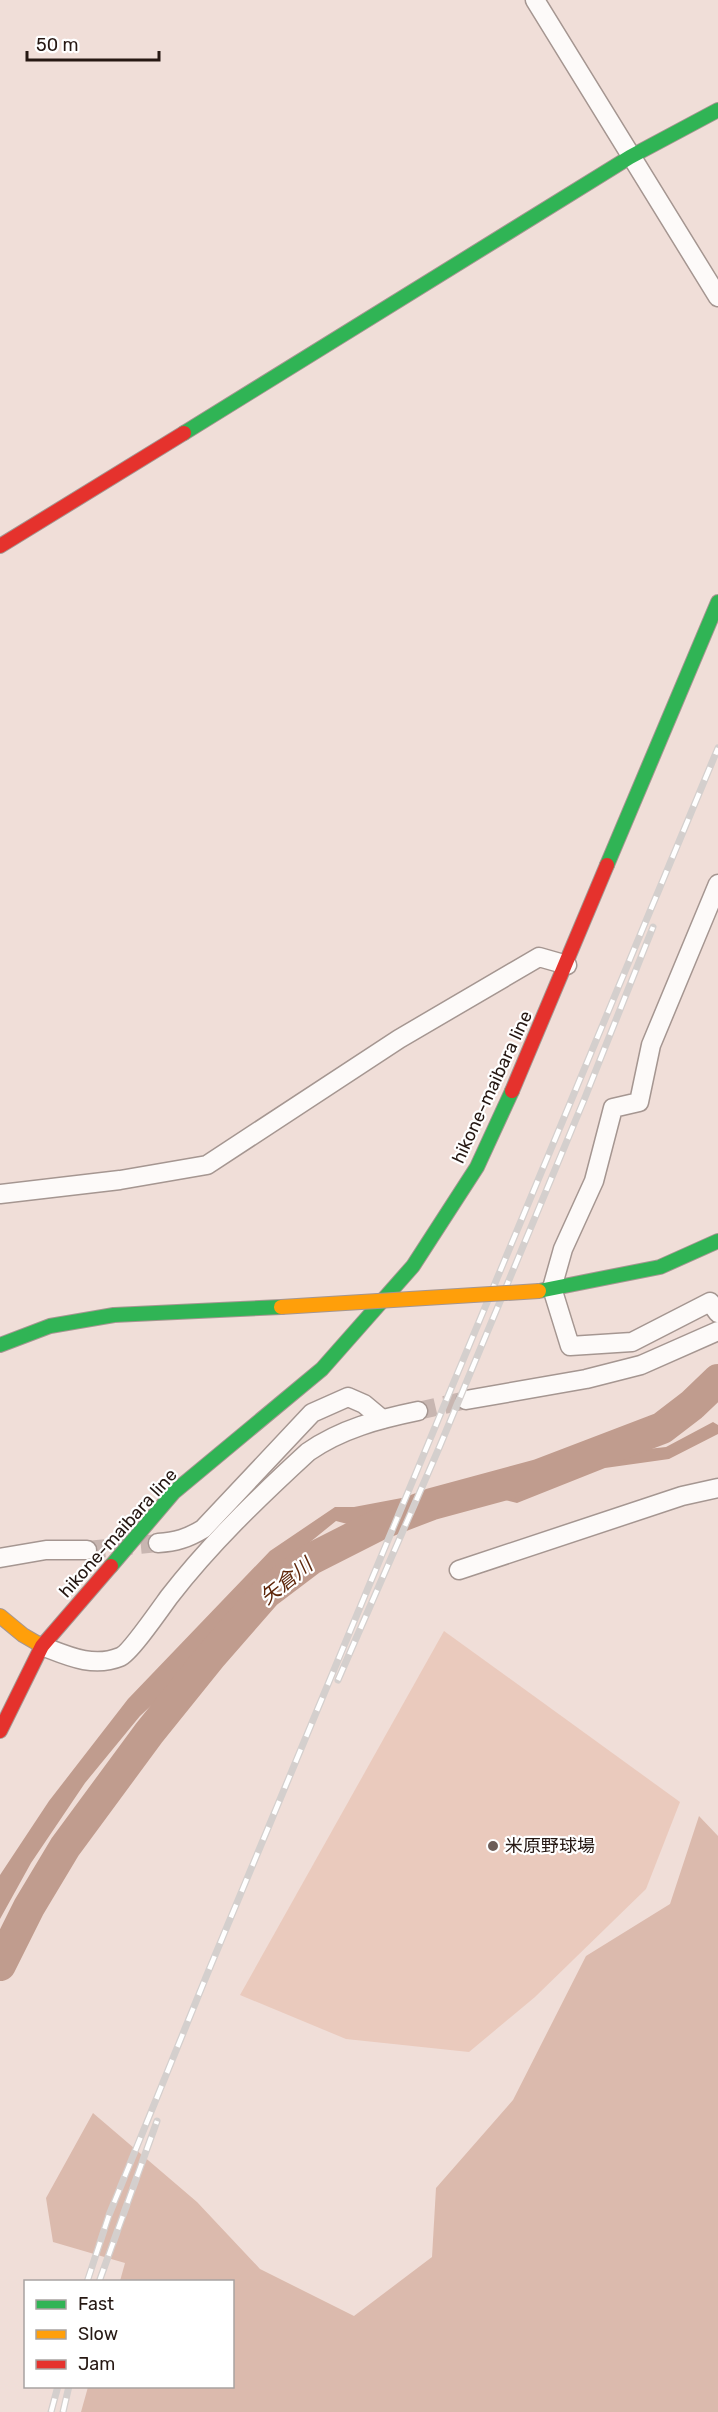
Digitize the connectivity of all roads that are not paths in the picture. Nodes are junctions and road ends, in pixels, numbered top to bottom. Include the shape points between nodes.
1 (535, 0) edge
2 (718, 110) edge
3 (630, 157) junction
4 (718, 297) edge
5 (0, 546) edge
6 (718, 602) edge
7 (718, 884) edge
8 (567, 966) junction
9 (0, 1194) edge
10 (718, 1241) edge
11 (545, 1289) junction
12 (718, 1313) edge
13 (718, 1331) edge
14 (0, 1345) edge
15 (466, 1400) tunnel mouth
16 (418, 1411) tunnel mouth
17 (382, 1419) junction
18 (718, 1488) edge
19 (158, 1543) tunnel mouth
20 (87, 1550) tunnel mouth
21 (0, 1558) edge
22 (459, 1570) dead end
23 (0, 1616) edge
24 (42, 1646) junction
25 (0, 1731) edge

1 - 3 street
2 - 3 street
3 - 4 street
3 - 5 street
6 - 8 street, hikone-maibara line
7 - 11 street via 651,1045 639,1102 613,1108 594,1181
8 - 9 street via 539,957 399,1039 207,1165
8 - 24 street, hikone-maibara line via 477,1167 413,1266 322,1369 174,1492
10 - 11 street via 660,1267
11 - 12 street via 570,1347 632,1342 710,1302
11 - 14 street, bridge via 114,1315 50,1326
13 - 15 street via 641,1365
16 - 17 street
17 - 19 street via 348,1397 312,1413 203,1529 182,1540
17 - 24 street via 325,1440 308,1452 216,1541 123,1656 96,1663
18 - 22 street via 682,1496
20 - 21 street via 46,1550
23 - 24 street
24 - 25 street, hikone-maibara line

